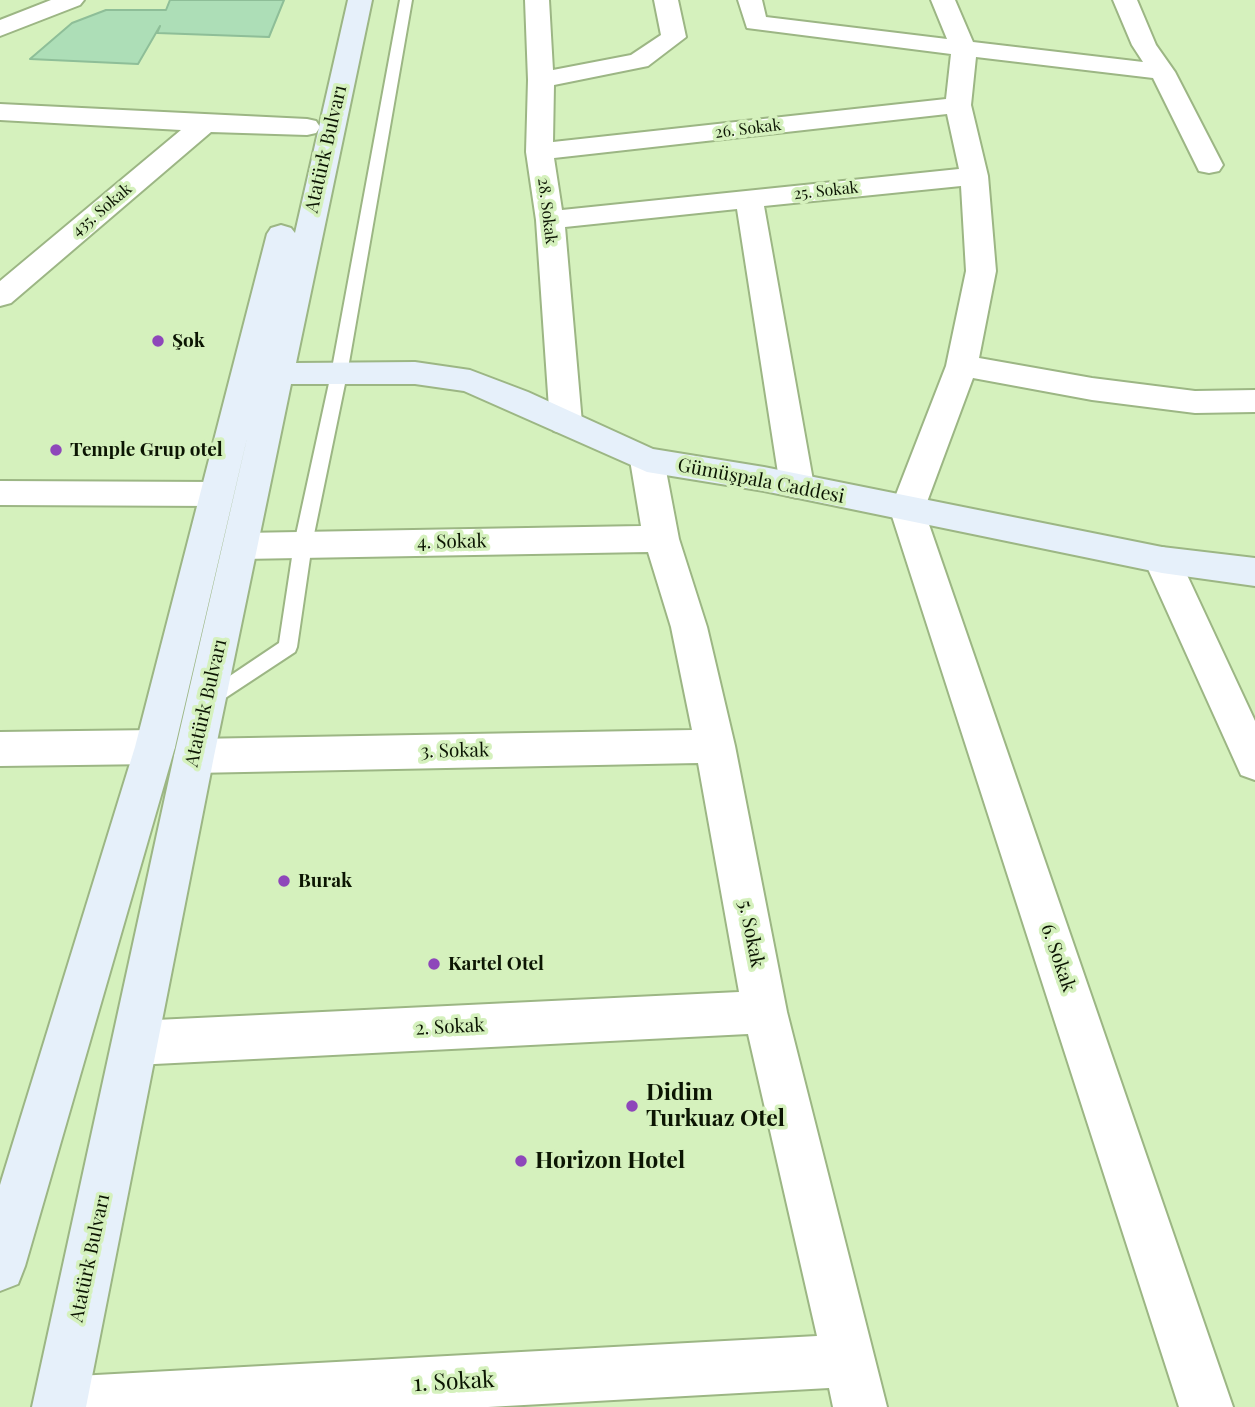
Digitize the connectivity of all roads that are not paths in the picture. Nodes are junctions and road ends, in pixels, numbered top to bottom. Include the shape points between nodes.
1 (72, 0) edge
2 (335, 0) edge
3 (360, 0) edge
4 (406, 0) edge
5 (537, 0) edge
6 (666, 0) edge
7 (750, 0) edge
8 (943, 0) edge
9 (1125, 0) edge
10 (0, 29) edge
11 (964, 49) junction
12 (1163, 72) junction
13 (541, 80) junction
14 (958, 105) junction
15 (0, 112) edge
16 (205, 124) junction
17 (307, 127) junction
18 (539, 152) junction
19 (1209, 165) dead end
20 (974, 176) junction
21 (750, 199) junction
22 (550, 220) junction
23 (0, 296) edge
24 (962, 366) junction
25 (278, 374) junction
26 (339, 374) junction
27 (1255, 401) edge
28 (566, 423) junction
29 (646, 460) junction
30 (797, 486) junction
31 (0, 493) edge
32 (216, 494) junction
33 (907, 510) junction
34 (661, 539) junction
35 (303, 544) junction
36 (242, 546) junction
37 (1162, 560) junction
38 (1255, 572) edge
39 (207, 702) junction
40 (715, 746) junction
41 (155, 747) junction
42 (0, 749) edge
43 (194, 755) junction
44 (1255, 763) edge
45 (765, 1012) junction
46 (135, 1043) junction
47 (0, 1266) edge
48 (854, 1384) edge
49 (59, 1405) edge
50 (1206, 1407) edge

1 - 10 street
2 - 17 main road, Atatürk Bulvarı
3 - 25 main road, Atatürk Bulvarı
4 - 26 lane
5 - 13 street, 28. Sokak
6 - 13 street via 674,37 639,61
7 - 11 street via 756,23
8 - 11 street
9 - 12 street via 1144,46
11 - 12 street
11 - 14 street
12 - 19 street
13 - 18 street, 28. Sokak
14 - 18 street, 26. Sokak
14 - 20 street
15 - 16 street
16 - 17 street
16 - 23 street, 435. Sokak
17 - 32 main road, Atatürk Bulvarı
18 - 22 street, 28. Sokak
20 - 21 street, 25. Sokak
20 - 24 street via 981,271
21 - 22 street, 25. Sokak
21 - 30 street
22 - 28 street, 28. Sokak
24 - 27 street via 1195,402
24 - 33 street
25 - 26 main road, Gümüşpala Caddesi
25 - 36 main road, Atatürk Bulvarı
26 - 28 main road, Gümüşpala Caddesi via 415,373 470,381
26 - 35 lane
28 - 29 main road, Gümüşpala Caddesi
29 - 30 main road, Gümüşpala Caddesi
29 - 34 street, 5. Sokak
30 - 33 main road, Gümüşpala Caddesi
31 - 32 street
32 - 41 main road, Atatürk Bulvarı
33 - 37 main road, Gümüşpala Caddesi
33 - 50 street, 6. Sokak
34 - 35 street, 4. Sokak
34 - 40 street, 5. Sokak via 690,627
35 - 36 street, 4. Sokak
35 - 39 lane via 288,647
36 - 39 main road, Atatürk Bulvarı
37 - 38 main road, Gümüşpala Caddesi
37 - 44 street
39 - 43 main road, Atatürk Bulvarı
40 - 43 street, 3. Sokak
40 - 45 street, 5. Sokak
41 - 42 street
41 - 47 main road, Atatürk Bulvarı
43 - 46 main road, Atatürk Bulvarı
45 - 46 street, 2. Sokak
45 - 48 street, 5. Sokak
46 - 49 main road, Atatürk Bulvarı
48 - 49 street, 1. Sokak

